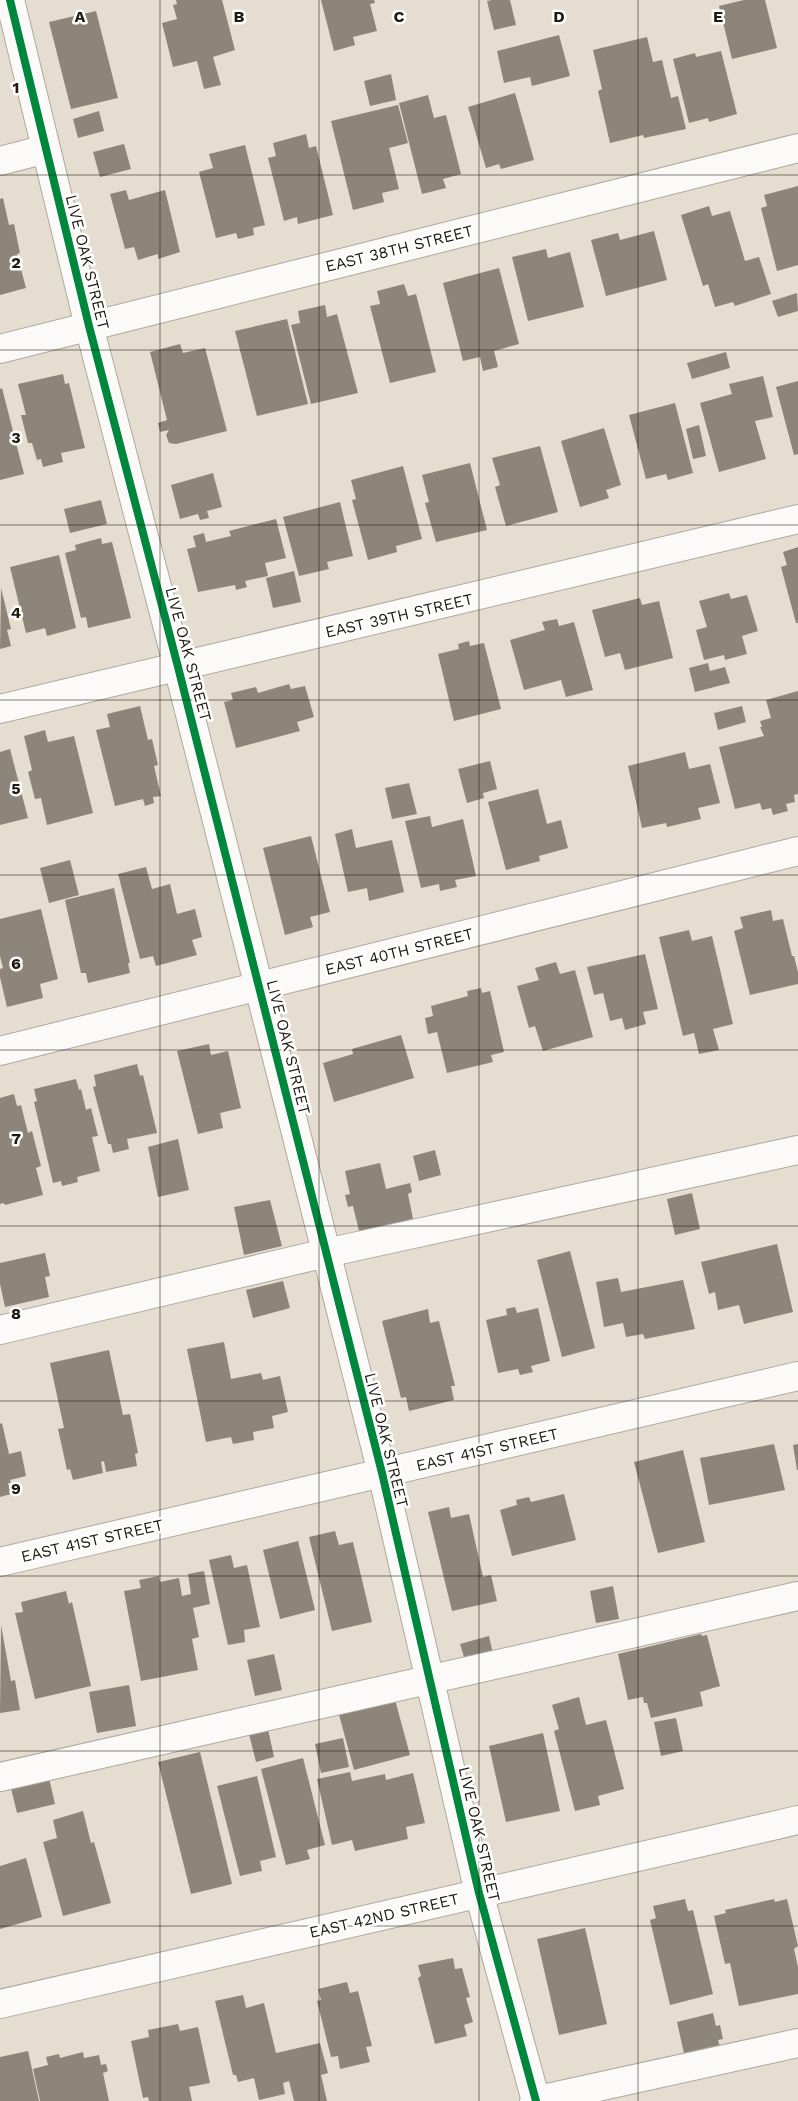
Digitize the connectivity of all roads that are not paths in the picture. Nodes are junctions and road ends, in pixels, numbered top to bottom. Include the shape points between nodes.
1 (10, 0) edge
2 (798, 148) edge
3 (46, 149) junction
4 (0, 161) edge
5 (89, 326) junction
6 (0, 349) edge
7 (798, 520) edge
8 (178, 667) junction
9 (0, 710) edge
10 (798, 851) edge
11 (259, 986) junction
12 (0, 1051) edge
13 (798, 1150) edge
14 (326, 1253) junction
15 (0, 1330) edge
16 (798, 1376) edge
17 (382, 1473) junction
18 (0, 1562) edge
19 (798, 1596) edge
20 (430, 1679) junction
21 (0, 1777) edge
22 (798, 1820) edge
23 (479, 1893) junction
24 (0, 2004) edge
25 (798, 2043) edge
26 (536, 2101) edge

1 - 3 street, LIVE OAK STREET
2 - 5 street, EAST 38TH STREET
3 - 4 street
3 - 5 street, LIVE OAK STREET
5 - 6 street, EAST 38TH STREET
5 - 8 street, LIVE OAK STREET
7 - 8 street, EAST 39TH STREET
8 - 9 street, EAST 39TH STREET
8 - 11 street, LIVE OAK STREET
10 - 11 street, EAST 40TH STREET
11 - 12 street, EAST 40TH STREET
11 - 14 street, LIVE OAK STREET
13 - 14 street
14 - 15 street
14 - 17 street, LIVE OAK STREET
16 - 17 street, EAST 41ST STREET
17 - 18 street, EAST 41ST STREET
17 - 20 street, LIVE OAK STREET
19 - 20 street
20 - 21 street
20 - 23 street, LIVE OAK STREET
22 - 23 street, EAST 42ND STREET
23 - 24 street, EAST 42ND STREET
23 - 26 street, LIVE OAK STREET
25 - 26 street

